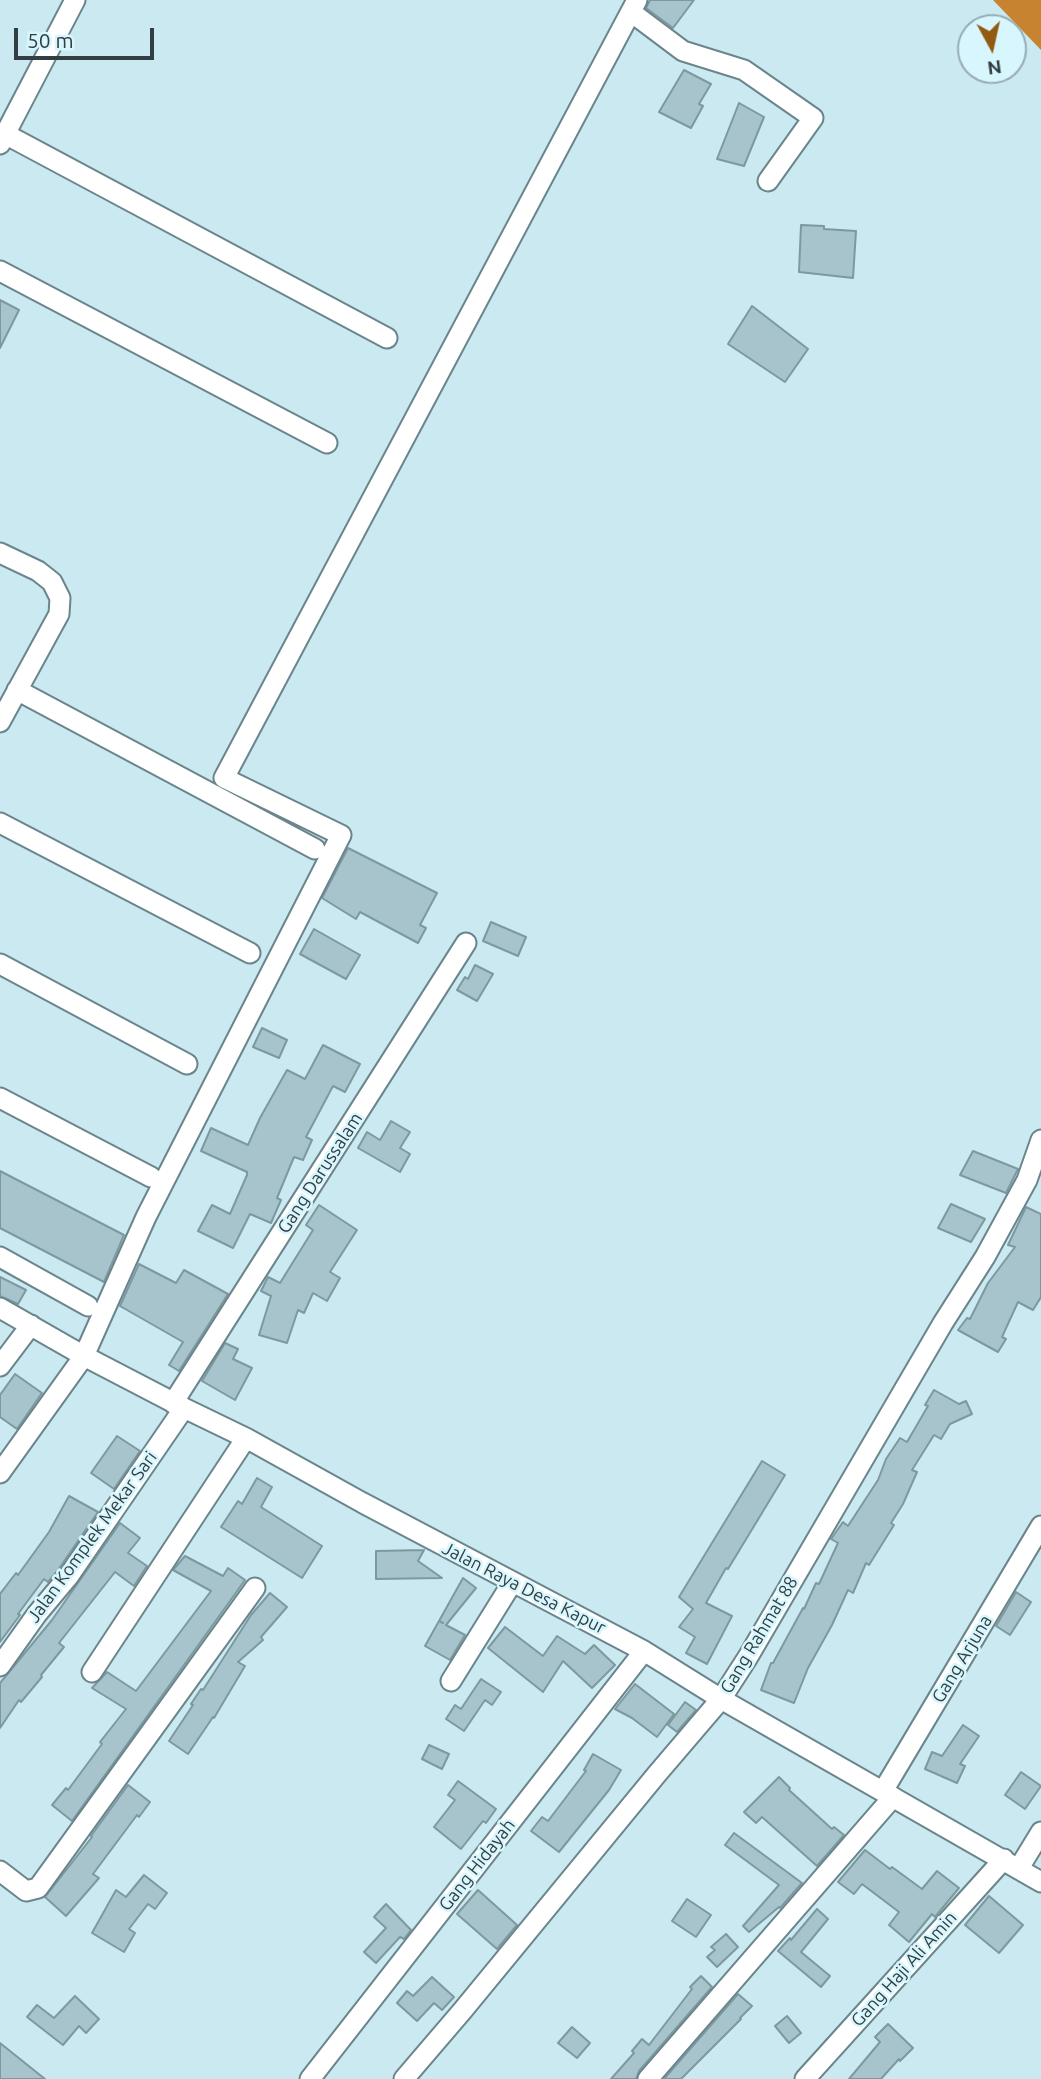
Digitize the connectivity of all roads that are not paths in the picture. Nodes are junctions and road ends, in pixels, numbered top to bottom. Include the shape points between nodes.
1 (75, 0) edge
2 (634, 6) edge
3 (3, 140) edge
4 (768, 181) dead end
5 (0, 271) edge
6 (387, 338) dead end
7 (327, 443) dead end
8 (0, 553) edge
9 (17, 690) junction
10 (0, 722) edge
11 (0, 823) edge
12 (315, 849) dead end
13 (466, 943) dead end
14 (250, 953) dead end
15 (0, 964) edge
16 (187, 1064) dead end
17 (0, 1098) edge
18 (1041, 1140) edge
19 (151, 1177) dead end
20 (1, 1261) edge
21 (88, 1306) dead end
22 (0, 1308) edge
23 (31, 1325) junction
24 (84, 1356) junction
25 (0, 1366) edge
26 (178, 1405) junction
27 (246, 1438) junction
28 (0, 1473) edge
29 (1041, 1526) edge
30 (512, 1583) junction
31 (255, 1588) dead end
32 (644, 1651) junction
33 (0, 1666) edge
34 (92, 1672) dead end
35 (451, 1681) dead end
36 (720, 1699) junction
37 (888, 1794) junction
38 (1041, 1832) edge
39 (1012, 1864) junction
40 (0, 1871) edge
41 (1041, 1882) edge
42 (310, 2079) edge
43 (404, 2079) edge
44 (648, 2079) edge
45 (805, 2079) edge

1 - 3 street
2 - 4 street via 683,51 744,70 813,118
2 - 24 street via 223,778 341,835 146,1217
3 - 6 street
5 - 7 street
8 - 9 street via 38,571 52,582 60,598 59,614
9 - 10 street
9 - 12 street
11 - 14 street
13 - 26 street, Gang Darussalam
15 - 16 street
17 - 19 street
18 - 36 street, Gang Rahmat 88 via 1027,1180 985,1257
20 - 21 street
22 - 23 street, Jalan Raya Desa Kapur
23 - 24 street, Jalan Raya Desa Kapur
23 - 25 street
24 - 26 street, Jalan Raya Desa Kapur
24 - 28 street
26 - 27 street, Jalan Raya Desa Kapur
26 - 33 street, Jalan Komplek Mekar Sari via 68,1577
27 - 30 street, Jalan Raya Desa Kapur
27 - 34 street
29 - 37 street, Gang Arjuna
30 - 32 street, Jalan Raya Desa Kapur
30 - 35 street
31 - 40 street via 38,1888 26,1891
32 - 36 street, Jalan Raya Desa Kapur
32 - 42 street, Gang Hidayah
36 - 37 street, Jalan Raya Desa Kapur
36 - 43 street, Gang Rahmat 88
37 - 39 street, Jalan Raya Desa Kapur
37 - 44 street, Gang Arjuna
38 - 39 street, Gang Haji Ali Amin
39 - 41 street, Jalan Raya Desa Kapur
39 - 45 street, Gang Haji Ali Amin

